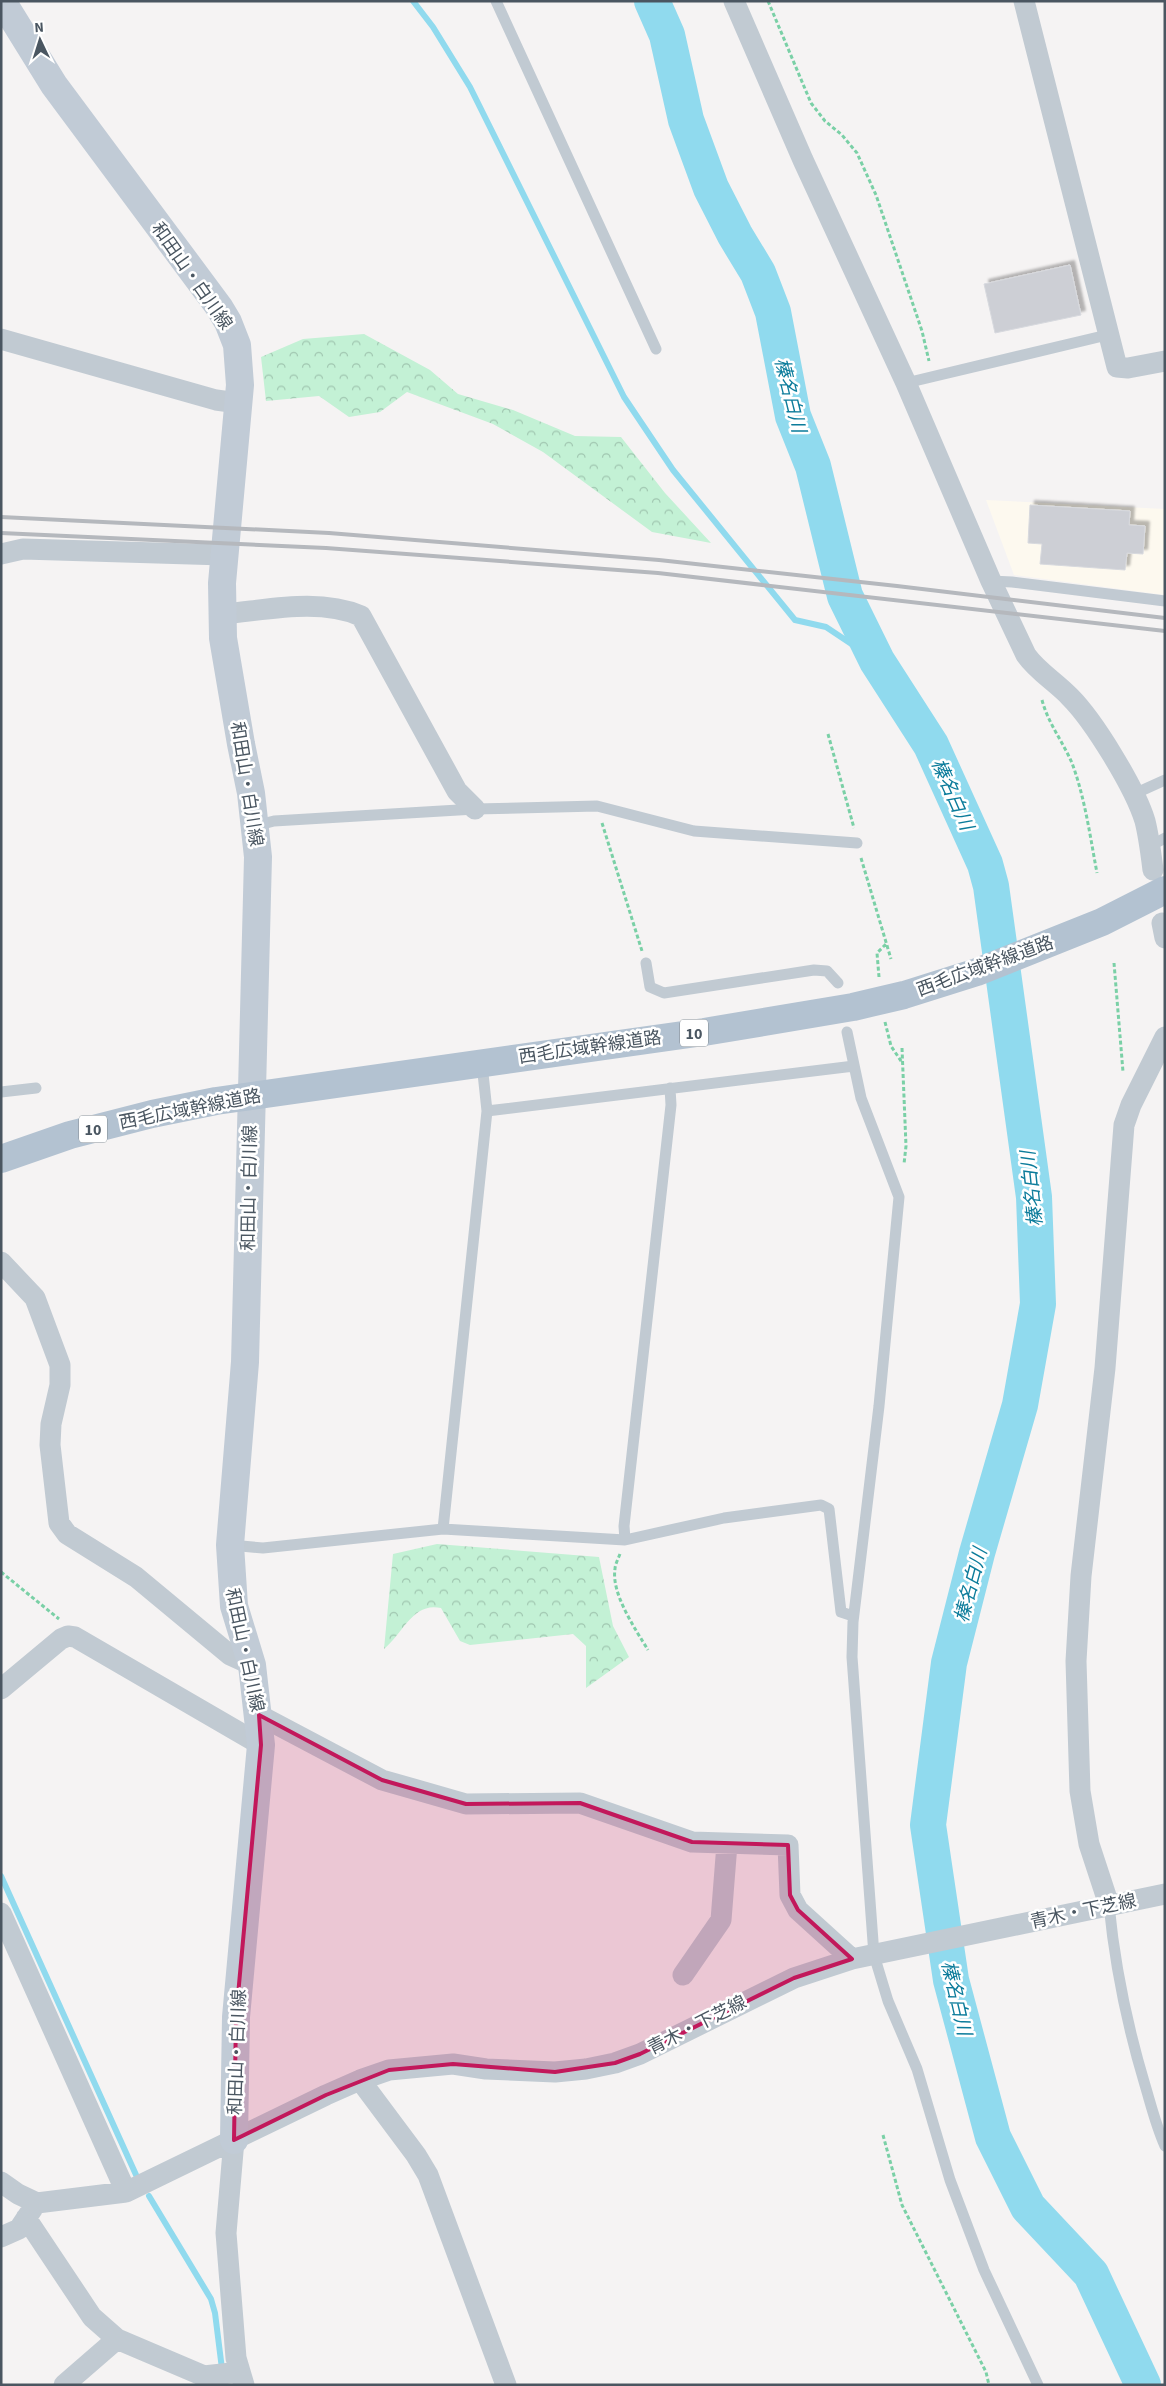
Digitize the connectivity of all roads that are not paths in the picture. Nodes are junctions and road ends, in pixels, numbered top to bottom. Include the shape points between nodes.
1 (2, 1) edge
2 (496, 1) edge
3 (734, 1) edge
4 (1024, 1) edge
5 (1107, 335) junction
6 (1, 339) edge
7 (656, 348) dead end
8 (1165, 361) edge
9 (906, 382) junction
10 (238, 403) junction
11 (1, 554) edge
12 (224, 555) junction
13 (991, 581) junction
14 (1165, 601) edge
15 (224, 614) junction
16 (1165, 780) edge
17 (1134, 794) junction
18 (475, 809) junction
19 (255, 826) junction
20 (1157, 842) edge
21 (857, 843) road end
22 (1159, 880) edge
23 (646, 963) road end
24 (838, 983) dead end
25 (847, 1032) dead end
26 (1165, 1037) edge
27 (482, 1062) junction
28 (854, 1066) junction
29 (36, 1088) dead end
30 (670, 1088) junction
31 (1, 1092) edge
32 (250, 1097) junction
33 (487, 1111) junction
34 (1, 1159) edge
35 (1, 1262) edge
36 (443, 1529) junction
37 (625, 1540) junction
38 (230, 1545) junction
39 (853, 1616) junction
40 (252, 1665) junction
41 (1, 1689) edge
42 (259, 1715) junction
43 (262, 1745) junction
44 (727, 1844) junction
45 (1165, 1894) edge
46 (1109, 1905) junction
47 (1, 1913) edge
48 (874, 1955) junction
49 (852, 1959) junction
50 (683, 1975) dead end
51 (360, 2080) junction
52 (234, 2140) junction
53 (1165, 2146) edge
54 (1, 2182) edge
55 (126, 2192) junction
56 (32, 2210) junction
57 (1, 2237) edge
58 (117, 2339) junction
59 (240, 2376) edge
60 (64, 2385) edge
61 (506, 2385) edge
62 (1038, 2385) edge

1 - 10 street, 和田山・白川線 via 54,84 228,322 237,345
2 - 7 lane
3 - 9 street via 803,160
4 - 5 street
5 - 8 street via 1117,367
5 - 9 lane
6 - 10 street via 216,400
9 - 13 street
10 - 12 street, 和田山・白川線
11 - 12 street via 23,549
12 - 15 street, 和田山・白川線
13 - 14 lane
13 - 17 street via 1026,655 1087,715
15 - 18 street via 321,606 345,609 360,616 457,791
15 - 19 street, 和田山・白川線 via 223,638 252,793
16 - 17 lane
17 - 20 street
18 - 19 lane via 274,822
18 - 21 lane via 597,806 694,831
19 - 32 street, 和田山・白川線 via 258,857 254,1057
20 - 22 street
22 - 27 main road, 西毛広域幹線道路 / 10 via 1102,922 977,972 904,995 804,1016
23 - 24 lane via 650,987 664,993 814,970 827,971
25 - 28 lane
26 - 46 street via 1124,1125 1105,1368 1076,1628 1080,1791 1089,1844
27 - 32 main road, 西毛広域幹線道路 / 10
27 - 33 lane
28 - 30 lane
28 - 39 lane via 861,1098 899,1197 879,1406
29 - 31 lane
30 - 33 lane
30 - 37 lane via 671,1105
32 - 34 main road, 西毛広域幹線道路 / 10 via 152,1114 70,1135
32 - 38 street, 和田山・白川線 via 252,1134 245,1362
33 - 36 lane
35 - 40 street via 35,1298 60,1365 50,1445 59,1523 67,1534 136,1577 230,1655
36 - 37 lane
36 - 38 lane via 263,1548
37 - 39 lane via 724,1518 821,1505 829,1508 841,1612
38 - 40 street, 和田山・白川線 via 234,1606
39 - 48 lane via 852,1658
40 - 42 street, 和田山・白川線
41 - 43 street via 68,1636 75,1637
42 - 43 street, 和田山・白川線
42 - 44 street via 382,1780 466,1804 580,1803 692,1842
43 - 52 street, 和田山・白川線 via 236,2017
44 - 49 street via 788,1845 790,1895 798,1910
44 - 50 street via 721,1920
45 - 46 street, 青木・下芝線
46 - 48 street, 青木・下芝線
46 - 53 lane via 1120,1993
47 - 55 street
48 - 49 street, 青木・下芝線
48 - 62 lane via 984,2270
49 - 51 street, 青木・下芝線 via 794,1978 640,2054 614,2063 555,2072 427,2065 389,2070
51 - 52 street, 青木・下芝線
51 - 61 street via 428,2176
52 - 55 street, 青木・下芝線
52 - 59 street, 和田山・白川線 via 226,2233
54 - 56 street
55 - 56 street, 青木・下芝線
56 - 57 street via 19,2228
56 - 58 street via 92,2317
58 - 59 street via 204,2376
58 - 60 street

